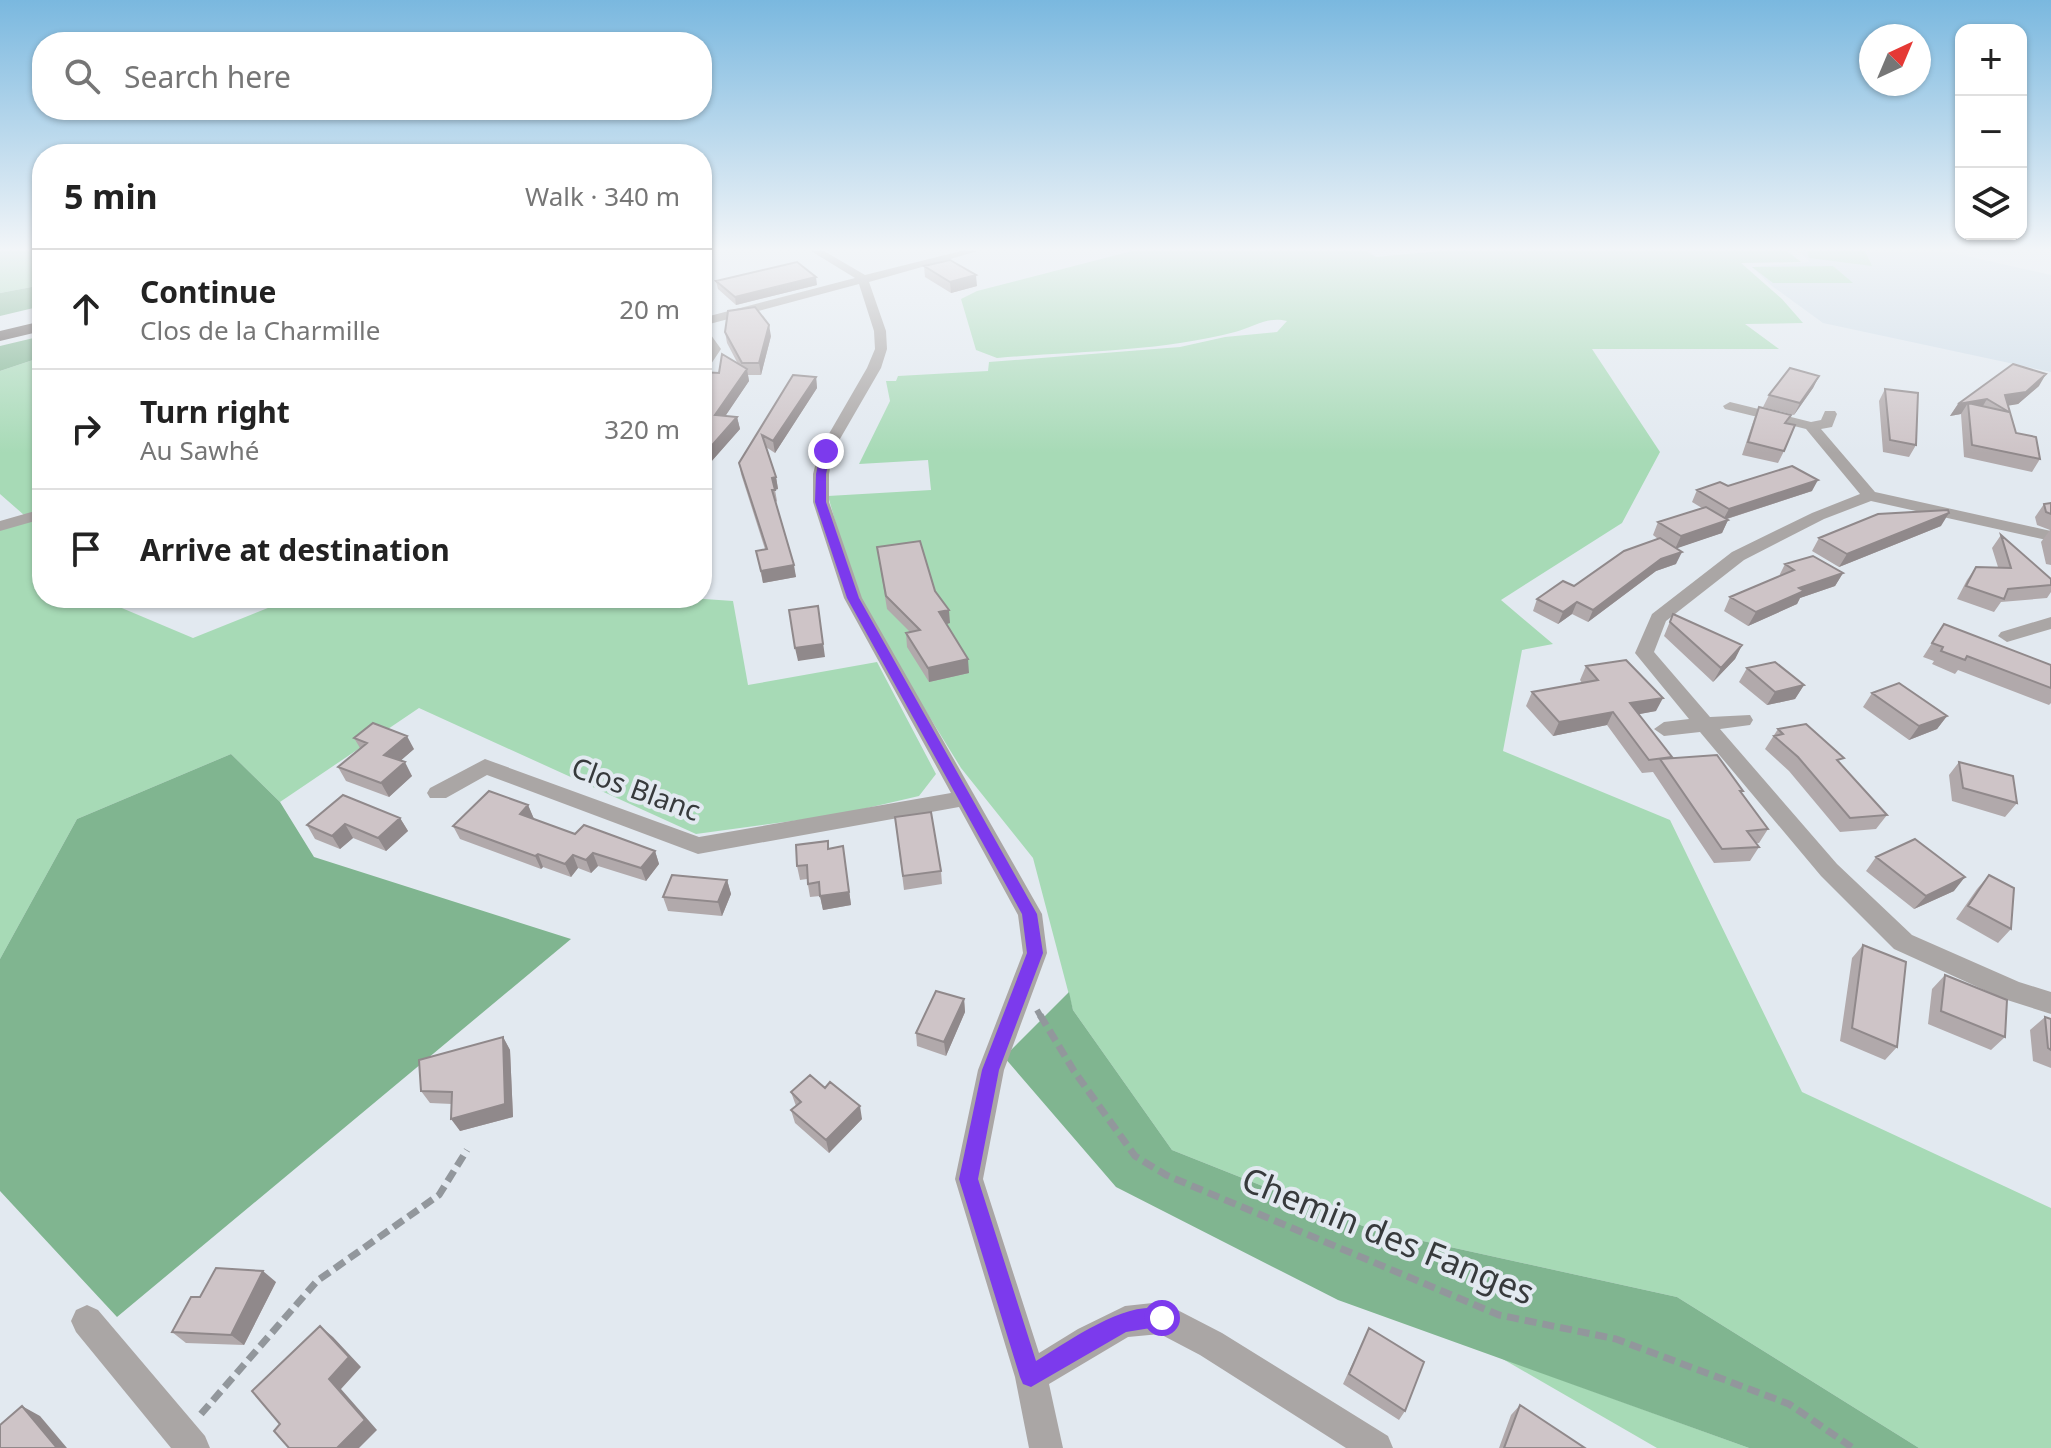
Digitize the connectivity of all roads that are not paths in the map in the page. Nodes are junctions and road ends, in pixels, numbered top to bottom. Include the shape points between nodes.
1 (21, 319) edge
2 (876, 319) edge
3 (0, 323) edge
4 (32, 328) edge
5 (0, 336) edge
6 (1730, 406) dead end
7 (1830, 414) dead end
8 (1811, 426) junction
9 (1870, 496) junction
10 (32, 517) edge
11 (0, 526) edge
12 (2051, 536) edge
13 (2051, 623) edge
14 (2007, 636) dead end
15 (1743, 720) dead end
16 (1707, 726) junction
17 (1664, 729) dead end
18 (438, 793) dead end
19 (966, 798) junction
20 (2051, 1003) edge
21 (87, 1321) dead end
22 (1031, 1377) junction
23 (187, 1442) edge
24 (1046, 1448) edge
25 (1376, 1448) edge

1 - 3 highway
2 - 19 street via 881,349 826,451 821,502 853,598
4 - 5 highway
6 - 8 street
7 - 8 street via 1827,424
8 - 9 street
9 - 12 street
9 - 16 street via 1738,556 1658,618 1644,653
10 - 11 street
13 - 14 street
15 - 16 street
16 - 17 street
16 - 20 street via 1829,870 1903,942
18 - 19 street, Clos Blanc via 485,766 698,846
19 - 22 street via 1030,914 1035,953 991,1070 969,1179
21 - 23 street
22 - 24 street
22 - 25 street via 1125,1322 1162,1318

